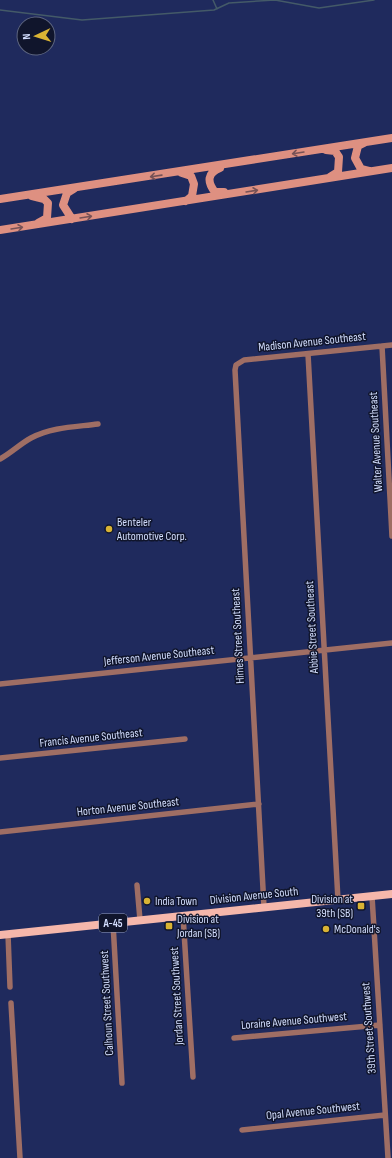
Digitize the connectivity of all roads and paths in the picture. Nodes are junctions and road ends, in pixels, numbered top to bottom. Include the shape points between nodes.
1 (392, 138) edge
2 (367, 142) junction
3 (320, 149) junction
4 (230, 164) junction
5 (392, 168) edge
6 (370, 171) junction
7 (181, 172) junction
8 (329, 178) junction
9 (75, 188) junction
10 (235, 193) junction
11 (27, 195) junction
12 (0, 200) edge
13 (186, 202) junction
14 (72, 219) junction
15 (34, 225) junction
16 (0, 230) edge
17 (392, 345) edge
18 (382, 346) junction
19 (308, 354) junction
20 (236, 365) joint
21 (98, 424) dead end
22 (0, 459) edge
23 (392, 536) edge
24 (392, 643) edge
25 (324, 651) junction
26 (250, 658) junction
27 (0, 684) edge
28 (185, 739) dead end
29 (0, 758) edge
30 (259, 804) junction
31 (0, 832) edge
32 (137, 885) dead end
33 (392, 894) edge
34 (372, 896) junction
35 (338, 900) junction
36 (264, 907) junction
37 (183, 915) junction
38 (140, 920) junction
39 (113, 923) junction
40 (4, 935) edge
41 (10, 987) dead end
42 (11, 1003) dead end
43 (380, 1025) junction
44 (234, 1038) dead end
45 (193, 1077) dead end
46 (122, 1083) dead end
47 (385, 1115) junction
48 (242, 1130) dead end
49 (20, 1158) edge
50 (388, 1158) edge

1 - 2 street
2 - 3 street
2 - 6 street via 358,146 355,158 361,169
3 -> 4 street
3 - 8 street via 335,152 338,157 338,172
4 - 7 street
4 - 10 street via 212,171 210,184 216,192
5 - 6 street
6 - 8 street
7 -> 9 street
7 - 13 street via 191,176 194,184 192,196
10 -> 8 street
9 - 11 street
9 - 14 street via 67,193 63,205
10 - 13 street
11 - 12 street
11 - 15 street via 44,199 48,203 47,218
14 -> 13 street
14 - 15 street
16 -> 15 street
17 - 18 street, Madison Avenue Southeast
18 - 19 street, Madison Avenue Southeast
18 - 23 street, Walter Avenue Southeast
19 - 20 street, Madison Avenue Southeast via 244,360
19 - 25 street, Abbie Street Southeast
20 - 26 street, Himes Street Southeast
21 - 22 street via 46,432 30,439
24 - 25 street, Jefferson Avenue Southeast
25 - 26 street, Jefferson Avenue Southeast
25 - 35 street, Abbie Street Southeast
26 - 27 street, Jefferson Avenue Southeast
26 - 30 street, Himes Street Southeast
28 - 29 street, Francis Avenue Southeast
30 - 31 street, Horton Avenue Southeast
30 - 36 street, Himes Street Southeast
32 - 38 street
33 - 34 main road, Division Avenue South / A-45
34 - 35 main road, Division Avenue South / A-45
34 - 43 street, 39th Street Southwest
35 - 36 main road, Division Avenue South / A-45
36 - 37 main road, Division Avenue South / A-45
37 - 38 main road, Division Avenue South / A-45
37 - 45 street, Jordan Street Southwest
38 - 39 main road, Division Avenue South / A-45
39 - 40 main road, Division Avenue South / A-45
39 - 46 street, Calhoun Street Southwest
40 - 41 street
42 - 49 street
43 - 44 street, Loraine Avenue Southwest
43 - 47 street, 39th Street Southwest
47 - 48 street, Opal Avenue Southwest
47 - 50 street, 39th Street Southwest

